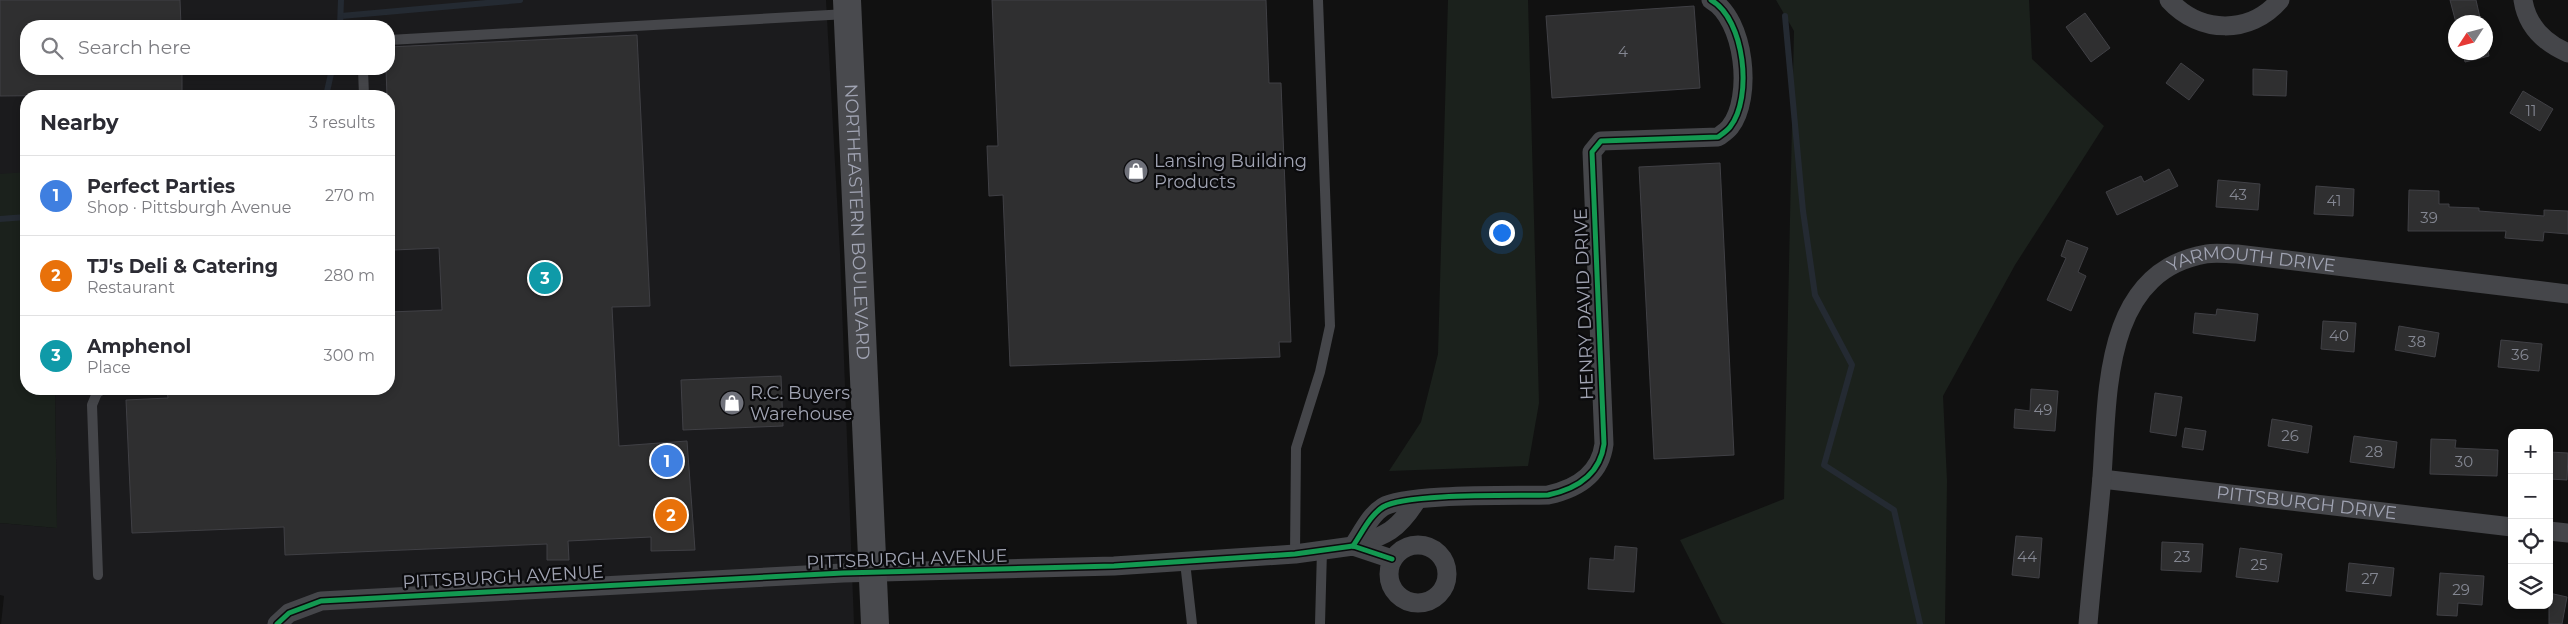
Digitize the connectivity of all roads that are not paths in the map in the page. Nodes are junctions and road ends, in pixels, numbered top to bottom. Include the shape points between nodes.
1 (1318, 0) edge
2 (1711, 0) edge
3 (2169, 0) edge
4 (2280, 0) edge
5 (2523, 0) edge
6 (848, 7) edge
7 (395, 40) edge
8 (2568, 53) edge
9 (363, 75) edge
10 (364, 90) edge
11 (2568, 294) edge
12 (97, 395) edge
13 (2102, 479) junction
14 (1417, 500) junction
15 (2508, 527) edge
16 (2553, 532) edge
17 (2568, 534) edge
18 (1353, 546) junction
19 (1322, 550) junction
20 (1295, 554) junction
21 (1392, 560) dead end
22 (1185, 562) junction
23 (873, 574) junction
24 (98, 575) dead end
25 (277, 624) edge
26 (875, 624) edge
27 (1192, 624) edge
28 (1320, 624) edge
29 (2088, 624) edge

1 - 20 lane via 1330,326 1320,372 1296,448
2 - 14 street, HENRY DAVID DRIVE via 1729,19 1743,61 1742,89 1730,127 1718,137 1601,141 1592,152 1602,458 1580,484 1563,492
3 - 4 street via 2195,20 2225,26 2254,20
5 - 8 street via 2540,35
6 - 7 lane
6 - 23 street, NORTHEASTERN BOULEVARD
9 - 10 lane
11 - 13 street, YARMOUTH DRIVE via 2237,254 2208,253 2186,259 2163,270 2145,285 2122,324 2107,398
12 - 24 lane via 92,405
13 - 15 street, PITTSBURGH DRIVE
13 - 29 street, YARMOUTH DRIVE
14 - 18 street via 1395,529
14 - 18 street, HENRY DAVID DRIVE via 1385,506 1374,514
16 - 17 street
18 - 19 street, PITTSBURGH AVENUE
18 - 21 street, PITTSBURGH AVENUE
19 - 20 street, PITTSBURGH AVENUE
19 - 28 lane
20 - 22 street, PITTSBURGH AVENUE
22 - 23 street, PITTSBURGH AVENUE
22 - 27 lane
23 - 25 street, PITTSBURGH AVENUE via 321,601 289,613
23 - 26 street, NORTHEASTERN BOULEVARD

